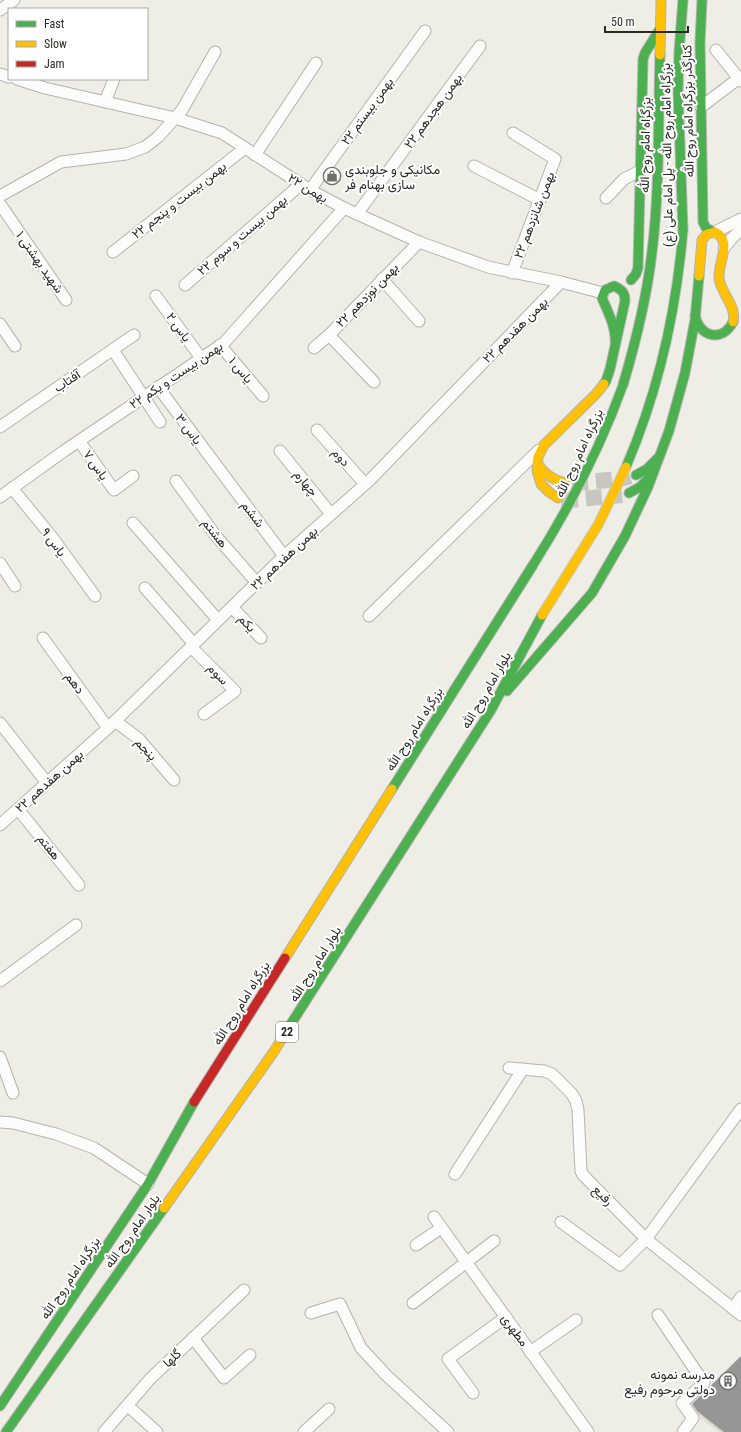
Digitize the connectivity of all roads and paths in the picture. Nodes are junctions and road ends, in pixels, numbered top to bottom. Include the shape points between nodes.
1 (14, 0) edge
2 (661, 0) edge
3 (683, 0) edge
4 (702, 0) edge
5 (0, 10) edge
6 (660, 29) junction
7 (425, 31) dead end
8 (480, 46) dead end
9 (716, 50) dead end
10 (215, 52) dead end
11 (316, 63) dead end
12 (740, 79) edge
13 (19, 80) edge
14 (114, 80) edge
15 (105, 102) junction
16 (701, 107) junction
17 (175, 118) junction
18 (513, 133) dead end
19 (245, 148) junction
20 (255, 155) junction
21 (474, 166) dead end
22 (640, 171) junction
23 (305, 188) junction
24 (0, 196) edge
25 (606, 198) dead end
26 (540, 200) junction
27 (0, 204) edge
28 (344, 208) junction
29 (357, 214) junction
30 (741, 219) edge
31 (741, 230) edge
32 (715, 232) junction
33 (419, 242) junction
34 (653, 248) junction
35 (724, 248) junction
36 (113, 252) dead end
37 (512, 273) junction
38 (382, 279) junction
39 (631, 280) junction
40 (561, 282) junction
41 (185, 285) dead end
42 (614, 286) junction
43 (603, 293) junction
44 (156, 296) dead end
45 (66, 300) dead end
46 (695, 315) junction
47 (419, 321) dead end
48 (0, 324) edge
49 (737, 326) edge
50 (721, 334) junction
51 (134, 335) dead end
52 (329, 335) junction
53 (220, 345) junction
54 (15, 346) dead end
55 (615, 347) junction
56 (314, 348) dead end
57 (113, 350) junction
58 (201, 358) junction
59 (686, 368) junction
60 (374, 382) dead end
61 (158, 387) junction
62 (262, 396) dead end
63 (143, 397) junction
64 (160, 422) dead end
65 (0, 427) edge
66 (317, 430) dead end
67 (79, 441) junction
68 (546, 444) junction
69 (280, 451) dead end
70 (662, 451) junction
71 (537, 463) junction
72 (654, 471) junction
73 (221, 472) joint
74 (636, 475) tunnel mouth
75 (133, 476) dead end
76 (176, 481) dead end
77 (565, 483) tunnel mouth
78 (365, 484) junction
79 (12, 488) junction
80 (629, 493) tunnel mouth
81 (0, 497) edge
82 (558, 498) tunnel mouth
83 (331, 514) junction
84 (133, 523) dead end
85 (284, 556) junction
86 (0, 564) edge
87 (257, 583) junction
88 (15, 586) dead end
89 (145, 588) dead end
90 (95, 596) dead end
91 (232, 607) junction
92 (542, 615) joint
93 (369, 616) dead end
94 (218, 620) junction
95 (43, 638) dead end
96 (261, 638) dead end
97 (193, 645) junction
98 (491, 710) junction
99 (204, 714) dead end
100 (0, 723) edge
101 (112, 724) junction
102 (174, 780) dead end
103 (47, 783) junction
104 (18, 809) junction
105 (0, 825) edge
106 (79, 886) dead end
107 (76, 925) dead end
108 (0, 981) edge
109 (0, 1057) edge
110 (509, 1068) dead end
111 (523, 1069) junction
112 (13, 1093) dead end
113 (741, 1109) edge
114 (0, 1122) edge
115 (456, 1174) dead end
116 (148, 1184) junction
117 (434, 1217) dead end
118 (561, 1222) dead end
119 (441, 1228) junction
120 (646, 1239) junction
121 (494, 1241) dead end
122 (416, 1245) dead end
123 (466, 1262) junction
124 (244, 1290) dead end
125 (741, 1297) edge
126 (413, 1303) dead end
127 (310, 1312) dead end
128 (737, 1312) edge
129 (658, 1315) dead end
130 (506, 1317) junction
131 (576, 1320) dead end
132 (193, 1338) junction
133 (530, 1352) junction
134 (250, 1355) dead end
135 (473, 1393) dead end
136 (0, 1406) edge
137 (128, 1406) junction
138 (329, 1409) dead end
139 (17, 1416) junction
140 (6, 1432) edge
141 (19, 1432) edge
142 (104, 1432) edge
143 (157, 1432) edge
144 (304, 1432) edge
145 (448, 1432) edge
146 (588, 1432) edge
147 (683, 1432) edge

1 - 5 street
2 - 6 main road, بزرگراه امام روح الله
3 - 92 main road, بزرگراه امام روح الله - پل امام علی (ع), bridge via 678,82 683,231 669,339 648,412 622,478 589,540
4 - 16 main road, کنارگذر بزرگراه امام روح الله
6 - 22 main road via 644,53 643,59
6 - 34 main road, بزرگراه امام روح الله
7 - 23 street, ۲۲ بهمن بیستم
8 - 29 street, ۲۲ بهمن هجدهم
9 - 12 street
10 - 17 street
11 - 20 street
12 - 16 street
13 - 15 street, ۲۲ بهمن
14 - 15 street
15 - 17 street, ۲۲ بهمن
16 - 32 main road, کنارگذر بزرگراه امام روح الله via 703,222 706,228
17 - 19 street, ۲۲ بهمن via 222,133
17 - 24 street via 145,147 126,154 61,162
18 - 26 street, ۲۲ بهمن شانزدهم via 555,159
19 - 20 street, ۲۲ بهمن
19 - 36 street, ۲۲ بهمن بیست و پنجم
20 - 23 street, ۲۲ بهمن
21 - 26 street
22 - 25 street via 624,179
22 - 39 main road via 638,268
23 - 28 street, ۲۲ بهمن
23 - 41 street, ۲۲ بهمن بیست و سوم
26 - 37 street, ۲۲ بهمن شانزدهم
27 - 45 street, شهید بهشتی ۱
28 - 29 street, ۲۲ بهمن
28 - 53 street, ۲۲ بهمن بیست و یکم
29 - 33 street, ۲۲ بهمن
30 - 32 street
31 - 35 street
32 - 35 main road via 724,238
32 - 46 main road via 706,234 702,240
33 - 37 street, ۲۲ بهمن
33 - 38 street, ۲۲ بهمن نوزدهم
34 - 39 main road via 646,265
34 - 116 main road, بزرگراه امام روح الله, bridge via 642,317 623,385 602,441 560,523 194,1102
35 - 49 main road via 719,264 719,280 733,308
37 - 40 street, ۲۲ بهمن
38 - 47 street
38 - 52 street, ۲۲ بهمن نوزدهم
39 - 42 main road
40 - 43 street, ۲۲ بهمن
40 - 78 street, ۲۲ بهمن هفدهم
42 - 43 main road
42 - 55 main road via 622,290 625,297
43 - 55 main road via 602,301 614,326
44 - 58 street, یاس ۲
46 - 50 main road via 697,324 703,331 712,335
46 - 59 main road
48 - 54 street
49 - 50 main road
50 - 59 main road via 702,345 691,357
51 - 57 street, آفتاب
52 - 56 street, ۲۲ بهمن نوزدهم
52 - 60 street
53 - 58 street, ۲۲ بهمن بیست و یکم
53 - 62 street, یاس ۱
55 - 68 main road via 608,377 602,388
57 - 63 street
57 - 65 street, آفتاب
58 - 61 street, ۲۲ بهمن بیست و یکم
59 - 70 main road
61 - 63 street, ۲۲ بهمن بیست و یکم
61 - 73 street, یاس ۳
63 - 64 street
63 - 67 street, ۲۲ بهمن بیست و یکم
66 - 78 street, دوم
67 - 75 street, یاس ۷ via 114,490
67 - 79 street, ۲۲ بهمن بیست و یکم
68 - 71 main road
68 - 93 street
69 - 83 street, چهارم
70 - 72 main road
70 - 74 main road via 650,466
71 - 77 main road via 547,476
71 - 82 main road via 537,474 541,484
72 - 80 main road via 643,484
72 - 98 main road via 625,536 592,593
73 - 85 street, ششم
76 - 87 street, هشتم via 216,536
78 - 83 street, ۲۲ بهمن هفدهم
79 - 81 street, ۲۲ بهمن بیست و یکم
79 - 90 street, یاس ۹
83 - 85 street, ۲۲ بهمن هفدهم
84 - 94 street
85 - 87 street, ۲۲ بهمن هفدهم
86 - 88 street
87 - 91 street, ۲۲ بهمن هفدهم
89 - 97 street
91 - 94 street, ۲۲ بهمن هفدهم
91 - 96 street, یکم
92 - 98 main road, بلوار امام روح الله / 22
94 - 97 street, ۲۲ بهمن هفدهم
95 - 101 street, دهم
97 - 99 street, سوم via 235,691
97 - 101 street, ۲۲ بهمن هفدهم
98 - 139 main road, بلوار امام روح الله / 22 via 275,1050
100 - 103 street
101 - 102 street, پنجم via 139,739
101 - 103 street, ۲۲ بهمن هفدهم
103 - 104 street, ۲۲ بهمن هفدهم
104 - 105 street, ۲۲ بهمن هفدهم
104 - 106 street, هفتم
107 - 108 street
109 - 112 street
110 - 111 street, رفیع
111 - 115 street
111 - 120 street, رفیع via 552,1074 572,1094 578,1110 584,1175
113 - 120 street
114 - 116 street via 56,1134 94,1148
116 - 136 main road, بزرگراه امام روح الله
117 - 119 street, مطهری
118 - 120 street via 620,1265
119 - 122 street
119 - 123 street, مطهری
120 - 128 street, رفیع
121 - 123 street
123 - 126 street
123 - 130 street, مطهری
124 - 132 street, گلها
125 - 128 street
127 - 145 street via 340,1304 361,1348
129 - 147 street via 704,1383 682,1403 693,1418
130 - 133 street, مطهری
130 - 135 street via 448,1359
131 - 133 street
132 - 134 street via 224,1378
132 - 137 street, گلها via 150,1379
133 - 146 street, مطهری
137 - 142 street, گلها
137 - 143 street
138 - 144 street
139 - 140 main road, بلوار امام روح الله / 22
139 - 141 main road

